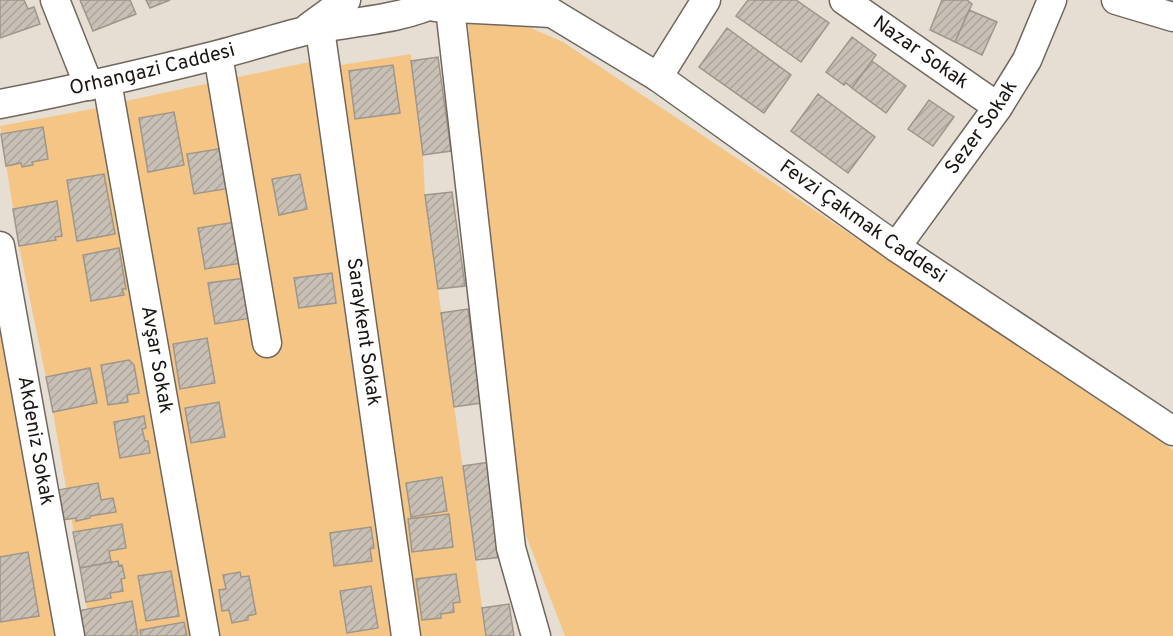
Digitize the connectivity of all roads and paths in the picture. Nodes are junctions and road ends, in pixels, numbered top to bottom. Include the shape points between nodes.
1 (55, 0) edge
2 (346, 0) edge
3 (706, 0) edge
4 (844, 0) edge
5 (1052, 0) edge
6 (1116, 0) edge
7 (435, 3) edge
8 (543, 6) edge
9 (1173, 17) edge
10 (311, 30) junction
11 (218, 55) junction
12 (658, 77) junction
13 (98, 84) junction
14 (0, 104) edge
15 (998, 107) junction
16 (0, 246) edge
17 (896, 247) junction
18 (267, 343) dead end
19 (1173, 431) edge
20 (70, 636) edge
21 (205, 636) edge
22 (406, 636) edge
23 (536, 636) edge

1 - 13 street, Avşar Sokak
2 - 10 street
3 - 12 street
4 - 15 street, Nazar Sokak
5 - 15 street, Sezer Sokak via 1027,60
6 - 9 street
7 - 8 street
7 - 10 street, Orhangazi Caddesi via 407,14
7 - 23 street via 511,548
8 - 12 street, Fevzi Çakmak Caddesi
10 - 11 street, Orhangazi Caddesi
10 - 22 street, Saraykent Sokak
11 - 13 street, Orhangazi Caddesi
11 - 18 street
12 - 17 street, Fevzi Çakmak Caddesi
13 - 14 street, Orhangazi Caddesi
13 - 21 street, Avşar Sokak
15 - 17 street, Sezer Sokak
16 - 20 street, Akdeniz Sokak
17 - 19 street, Fevzi Çakmak Caddesi

